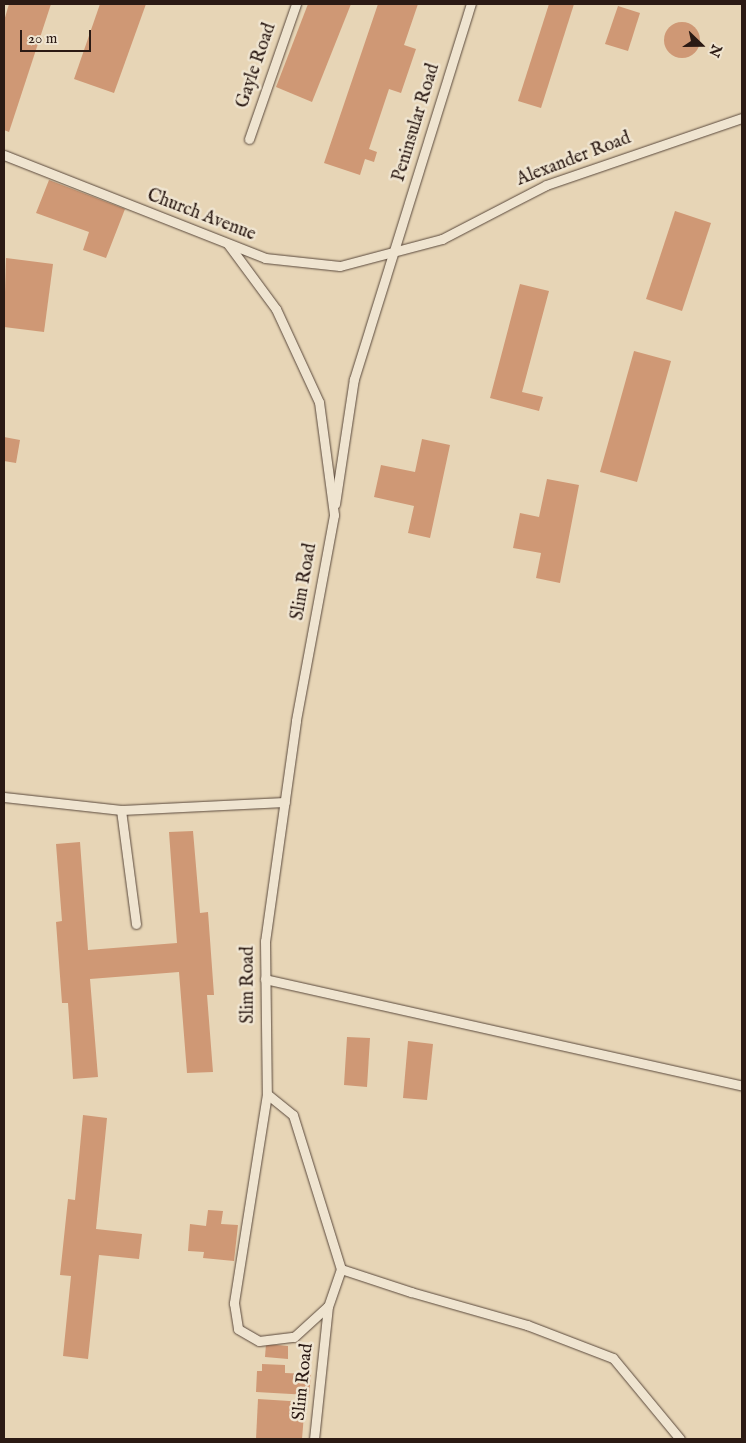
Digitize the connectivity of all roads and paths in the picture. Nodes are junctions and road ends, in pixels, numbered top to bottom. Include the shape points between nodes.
1 (296, 4) edge
2 (471, 4) edge
3 (742, 118) edge
4 (249, 140) dead end
5 (4, 155) edge
6 (228, 244) junction
7 (394, 252) junction
8 (334, 515) junction
9 (4, 797) edge
10 (284, 802) junction
11 (121, 810) junction
12 (136, 924) dead end
13 (265, 979) junction
14 (742, 1086) edge
15 (267, 1094) junction
16 (341, 1269) junction
17 (328, 1306) junction
18 (674, 1435) edge
19 (314, 1439) edge
20 (680, 1439) edge

1 - 4 lane, Gayle Road
2 - 7 lane, Peninsular Road
3 - 7 lane, Alexander Road via 546,185 442,238
5 - 6 lane, Church Avenue
6 - 7 lane, Church Avenue via 265,258 340,266
6 - 8 lane, Slim Road via 276,309 319,402
7 - 8 lane, Slim Road via 354,379
8 - 10 lane, Slim Road
9 - 11 lane
10 - 11 lane
10 - 13 lane, Slim Road via 265,941
11 - 12 lane
13 - 14 lane
13 - 15 lane, Slim Road
15 - 16 lane via 293,1115
15 - 17 lane, Slim Road via 234,1303 238,1330 259,1341 294,1337
16 - 17 lane, Slim Road
16 - 18 lane via 527,1325 613,1358
17 - 19 lane, Slim Road
18 - 20 lane

